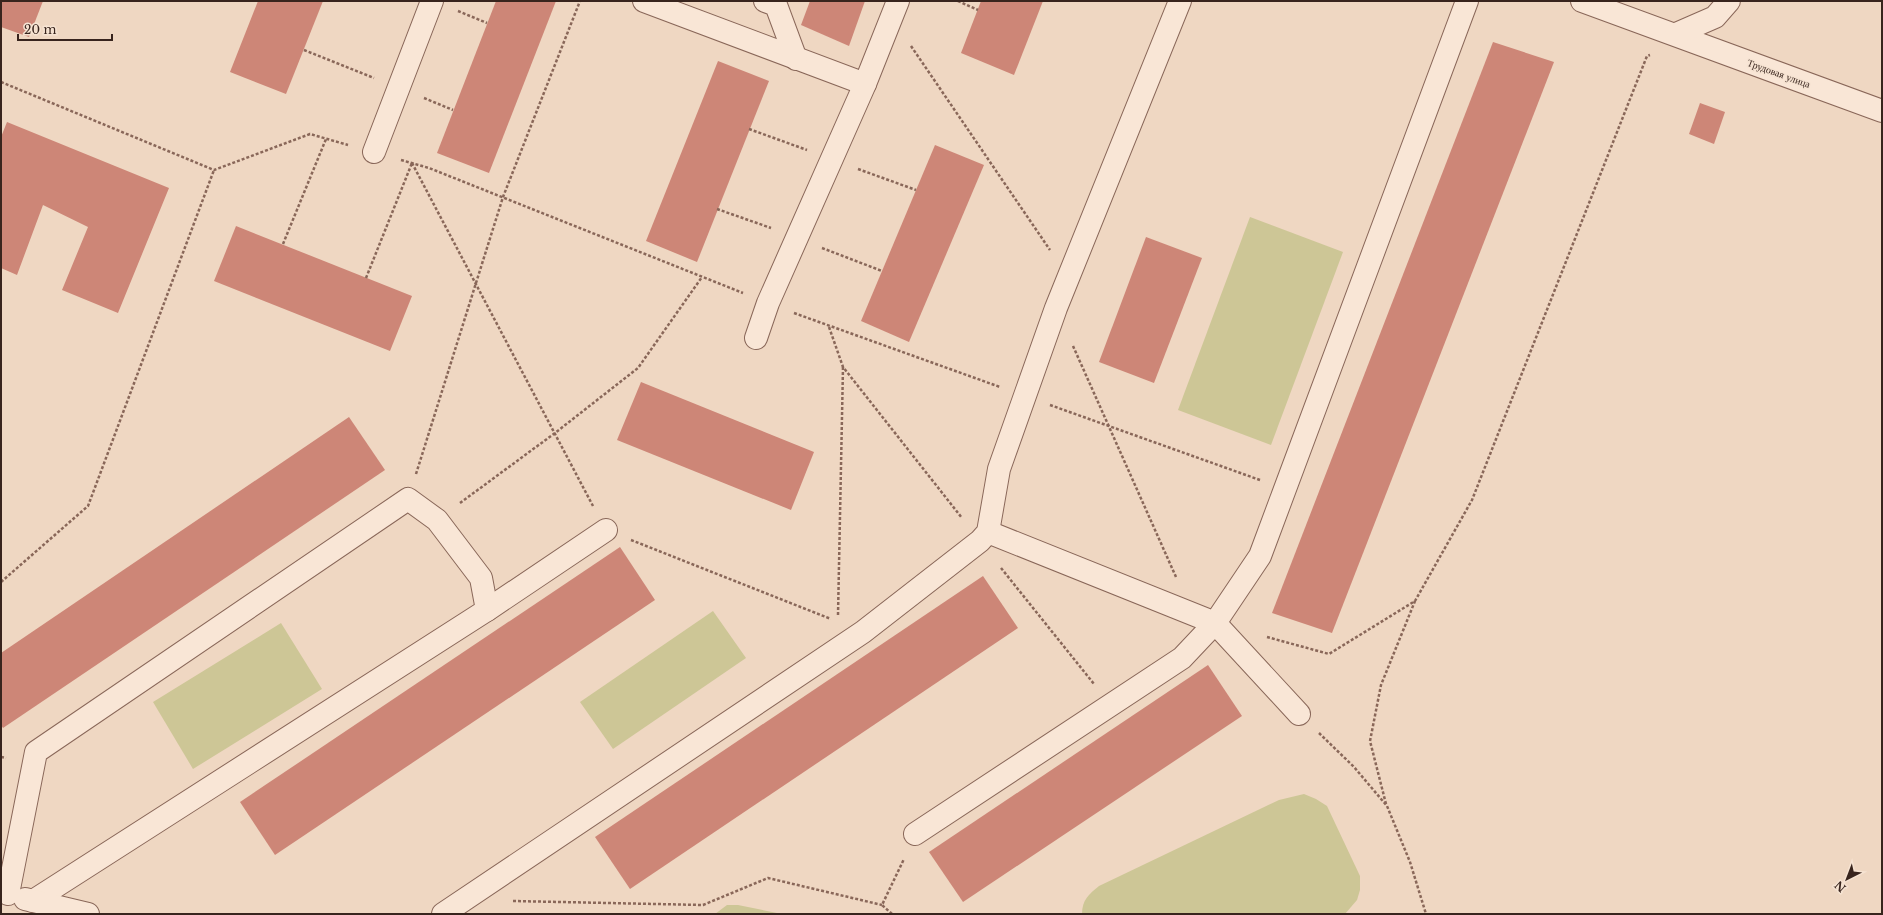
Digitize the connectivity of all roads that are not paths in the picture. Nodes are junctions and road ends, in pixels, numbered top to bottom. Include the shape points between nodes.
1 (432, 1) edge
2 (644, 1) edge
3 (765, 1) edge
4 (1180, 1) edge
5 (1467, 1) edge
6 (1582, 1) edge
7 (1729, 1) edge
8 (895, 9) edge
9 (1676, 34) junction
10 (796, 59) junction
11 (865, 84) junction
12 (1882, 111) edge
13 (374, 152) road end
14 (756, 338) dead end
15 (606, 530) road end
16 (988, 532) junction
17 (487, 610) junction
18 (1215, 623) junction
19 (1299, 714) road end
20 (915, 834) road end
21 (5, 893) edge
22 (33, 900) junction
23 (88, 914) edge
24 (443, 914) edge

1 - 13 street
2 - 10 street
3 - 10 street via 776,5
4 - 16 street via 1056,308 999,469
5 - 18 street via 1260,556
6 - 9 street, Трудовая улица
7 - 9 street via 1715,17
8 - 11 street
9 - 12 street, Трудовая улица
10 - 11 street
11 - 14 street via 768,303
15 - 17 street
16 - 18 street
16 - 24 street via 980,541 863,632
17 - 21 street via 481,578 437,520 408,499 36,752
17 - 22 street
18 - 19 street
18 - 20 street via 1182,658
21 - 22 street
22 - 23 street

